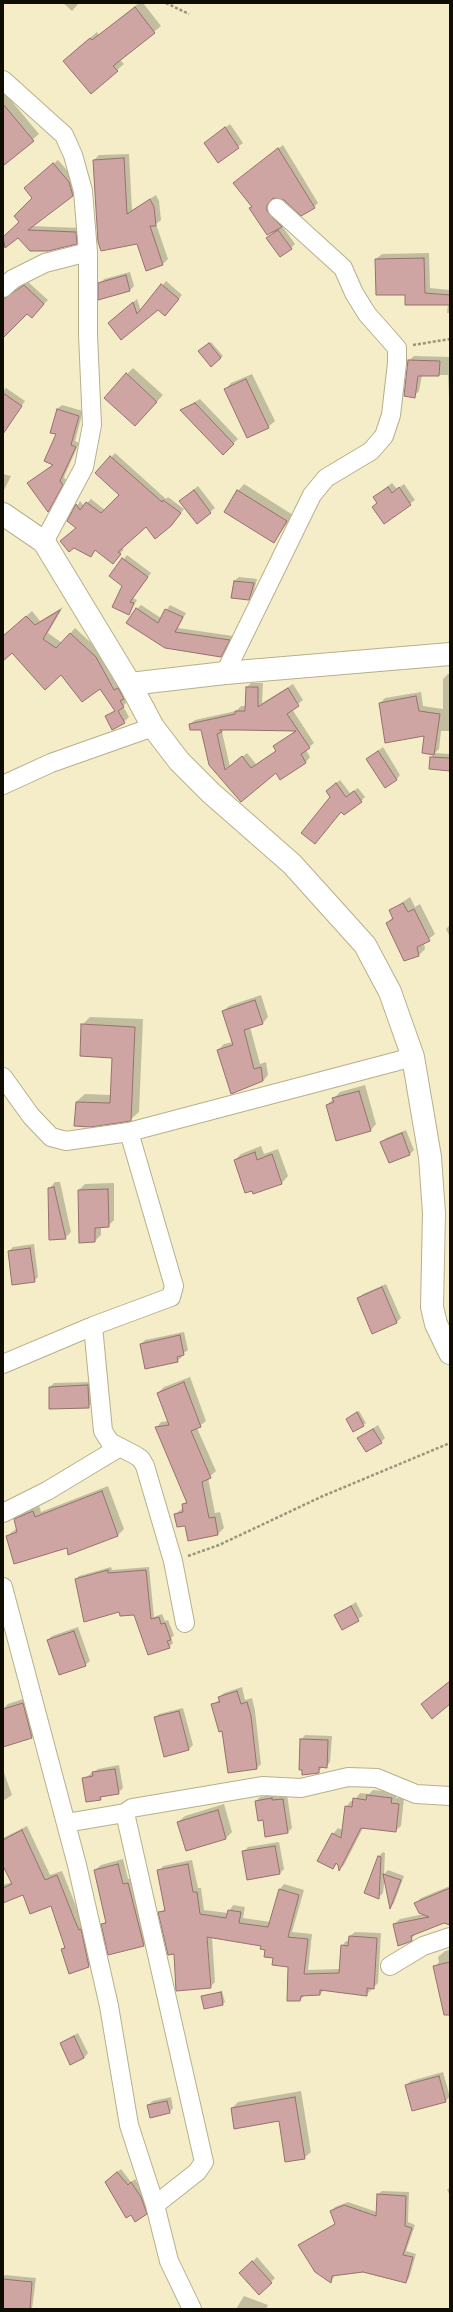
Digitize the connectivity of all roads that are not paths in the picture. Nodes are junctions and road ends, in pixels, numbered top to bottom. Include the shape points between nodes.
1 (3, 80) edge
2 (277, 208) dead end
3 (88, 252) junction
4 (3, 288) edge
5 (3, 514) edge
6 (44, 542) junction
7 (450, 654) edge
8 (225, 673) junction
9 (130, 684) junction
10 (153, 727) junction
11 (3, 786) edge
12 (413, 1057) junction
13 (3, 1077) edge
14 (129, 1132) junction
15 (93, 1326) junction
16 (450, 1353) edge
17 (3, 1364) edge
18 (120, 1447) junction
19 (3, 1514) edge
20 (3, 1587) edge
21 (185, 1623) dead end
22 (450, 1796) edge
23 (126, 1813) junction
24 (66, 1823) junction
25 (450, 1937) edge
26 (390, 1966) dead end
27 (155, 2205) junction
28 (192, 2309) edge

1 - 3 street via 64,135 73,155 82,191
2 - 8 street via 343,268 367,314 397,348 398,363 391,415 384,436 371,451 326,478 312,495
3 - 4 street via 45,262 13,279
3 - 6 street via 92,425 89,446 84,467
5 - 6 street
6 - 9 street
7 - 8 street
8 - 9 street
9 - 10 street
10 - 11 street via 51,763
10 - 12 street via 179,761 211,793 292,864 364,945 390,992
12 - 14 street
12 - 16 street via 430,1157 434,1213 432,1307 436,1324
13 - 14 street via 31,1116 51,1137 66,1141
14 - 15 street via 174,1286 171,1297
15 - 17 street
15 - 18 street via 103,1431 110,1442
18 - 19 street
18 - 21 street via 141,1459 145,1466 173,1561
20 - 24 street
22 - 23 street via 416,1794 377,1778 348,1777 301,1788 262,1786 132,1808
23 - 24 street
23 - 27 street via 204,2162 197,2172
24 - 27 street via 108,2006 128,2125
25 - 26 street via 423,1946
27 - 28 street via 169,2261

